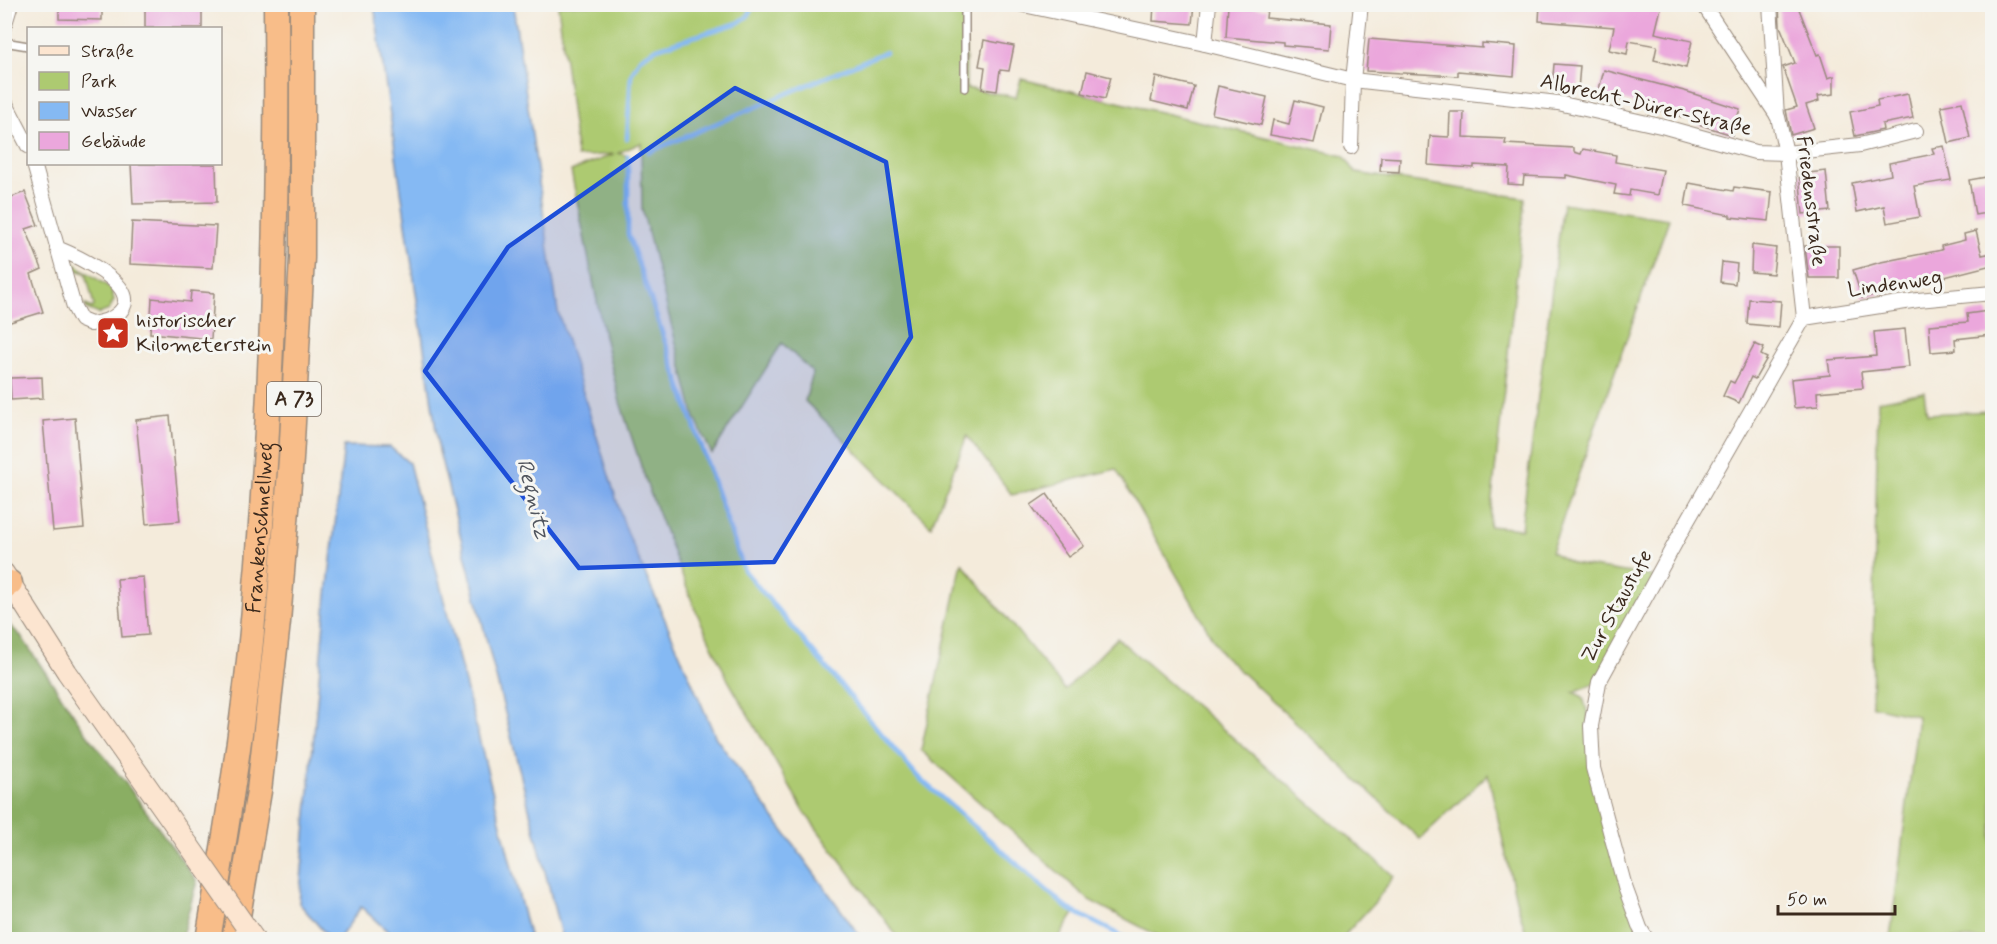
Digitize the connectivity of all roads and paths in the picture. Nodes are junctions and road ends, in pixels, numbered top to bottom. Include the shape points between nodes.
1 (11, 4) edge
2 (276, 4) edge
3 (302, 4) edge
4 (966, 4) edge
5 (1019, 4) edge
6 (1209, 4) edge
7 (1361, 4) edge
8 (1703, 4) edge
9 (1770, 4) edge
10 (1063, 10) edge
11 (4, 27) edge
12 (4, 42) edge
13 (1205, 44) junction
14 (27, 46) edge
15 (1353, 80) junction
16 (966, 88) dead end
17 (4, 100) edge
18 (1778, 117) junction
19 (1916, 130) dead end
20 (27, 144) edge
21 (1351, 147) dead end
22 (1786, 153) junction
23 (34, 165) edge
24 (57, 248) junction
25 (1992, 293) edge
26 (1804, 318) junction
27 (6, 581) edge
28 (208, 939) edge
29 (234, 939) edge
30 (255, 939) edge
31 (1647, 939) edge

1 - 11 street
2 - 28 highway, Frankenschnellweg / A 73 via 275,259 267,458 251,644 233,789
3 - 29 highway, Frankenschnellweg / A 73 via 302,258 291,459 259,791
4 - 16 lane
5 - 10 street, Albrecht-Dürer-Straße
6 - 13 street
7 - 15 street
8 - 18 street, Friedensstraße
9 - 18 street
10 - 13 street, Albrecht-Dürer-Straße
12 - 14 lane
13 - 15 street, Albrecht-Dürer-Straße
15 - 21 street
15 - 22 street, Albrecht-Dürer-Straße via 1558,103 1755,152
17 - 20 street
18 - 22 street, Friedensstraße
19 - 22 street, Albrecht-Dürer-Straße via 1860,145
22 - 26 street, Friedensstraße
23 - 24 street
24 - 24 street via 81,320 91,324 115,317 124,306 121,287
25 - 26 street, Lindenweg
26 - 31 street, Zur Staustufe via 1599,682 1591,726 1593,768 1625,887
27 - 30 main road, bridge

